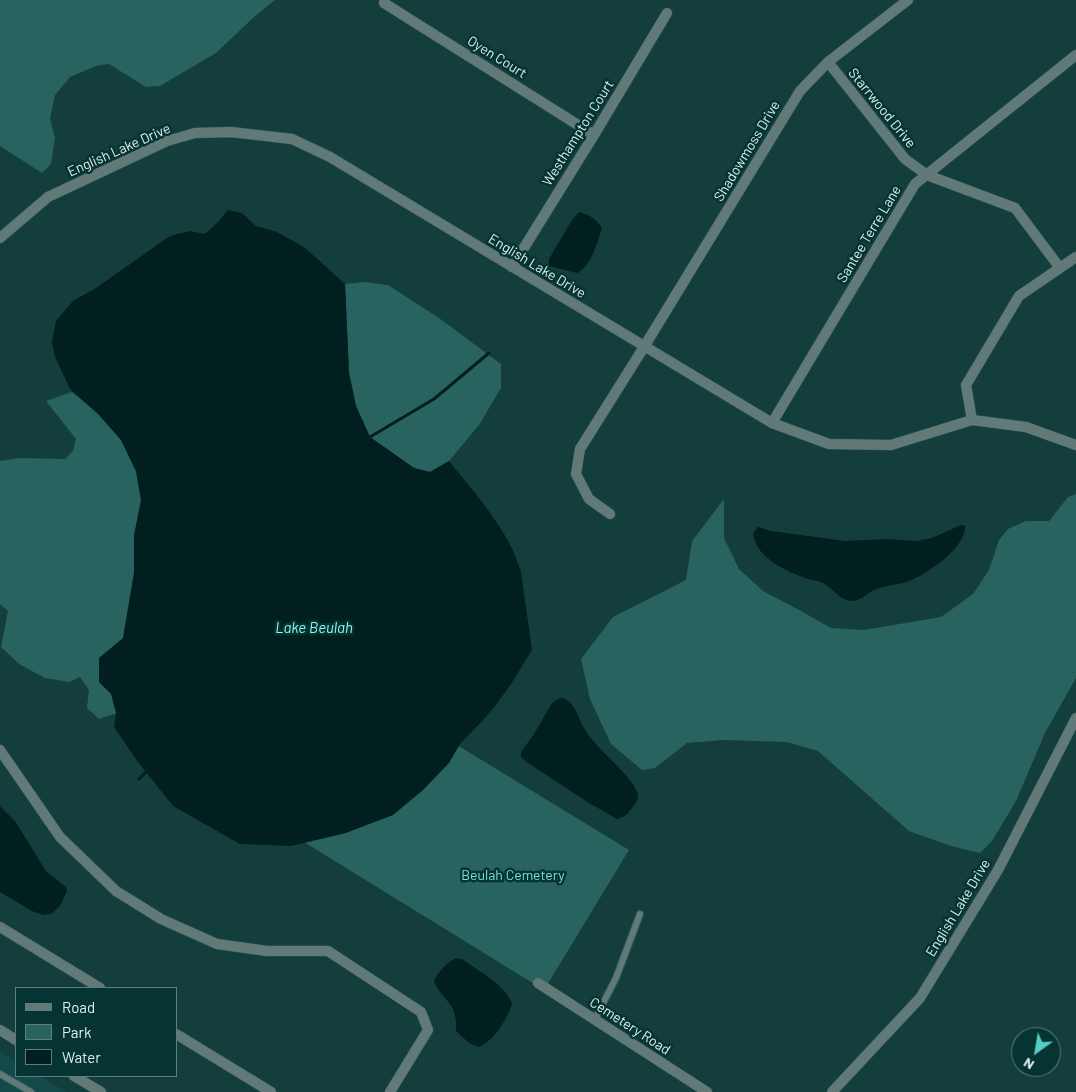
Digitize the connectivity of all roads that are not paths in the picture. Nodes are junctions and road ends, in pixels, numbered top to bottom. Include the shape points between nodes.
1 (908, 0) edge
2 (384, 3) dead end
3 (667, 13) dead end
4 (1076, 55) edge
5 (828, 62) junction
6 (594, 135) junction
7 (927, 175) junction
8 (1, 236) edge
9 (1076, 257) edge
10 (512, 267) junction
11 (1060, 268) junction
12 (644, 347) junction
13 (972, 420) junction
14 (772, 423) junction
15 (1076, 445) edge
16 (610, 514) dead end
17 (1076, 718) edge
18 (0, 750) edge
19 (640, 914) dead end
20 (0, 928) edge
21 (538, 983) dead end
22 (98, 987) edge
23 (595, 1019) junction
24 (0, 1030) edge
25 (178, 1035) edge
26 (15, 1039) edge
27 (0, 1074) edge
28 (76, 1077) edge
29 (31, 1092) edge
30 (101, 1092) edge
31 (271, 1092) edge
32 (390, 1092) edge
33 (707, 1092) edge
34 (832, 1092) edge

1 - 5 street, Shadowmoss Drive
2 - 6 street, Oyen Court
3 - 6 street, Westhampton Court
4 - 7 street, Santee Terre Lane
5 - 7 street, Starrwood Drive via 905,159
5 - 12 street, Shadowmoss Drive via 800,90
6 - 10 street, Westhampton Court
7 - 11 street, Starrwood Drive via 1015,208
7 - 14 street, Santee Terre Lane via 915,184
8 - 10 street, English Lake Drive via 48,198 167,141 195,133 231,132 292,139 330,156
9 - 11 street
10 - 12 street, English Lake Drive
11 - 13 street via 1019,296 966,385
12 - 14 street, English Lake Drive
12 - 16 street, Shadowmoss Drive via 580,449 576,474 589,500
13 - 14 street, English Lake Drive via 891,445 829,444
13 - 15 street, English Lake Drive via 1026,427
17 - 34 street, English Lake Drive via 998,870 920,998
18 - 32 street via 60,837 116,891 161,919 217,944 268,951 328,951 422,1012 428,1030
19 - 23 lane via 616,978
20 - 22 street
21 - 23 street, Cemetery Road
23 - 33 street, Cemetery Road
24 - 26 street
25 - 31 street
27 - 29 lane
28 - 30 street

